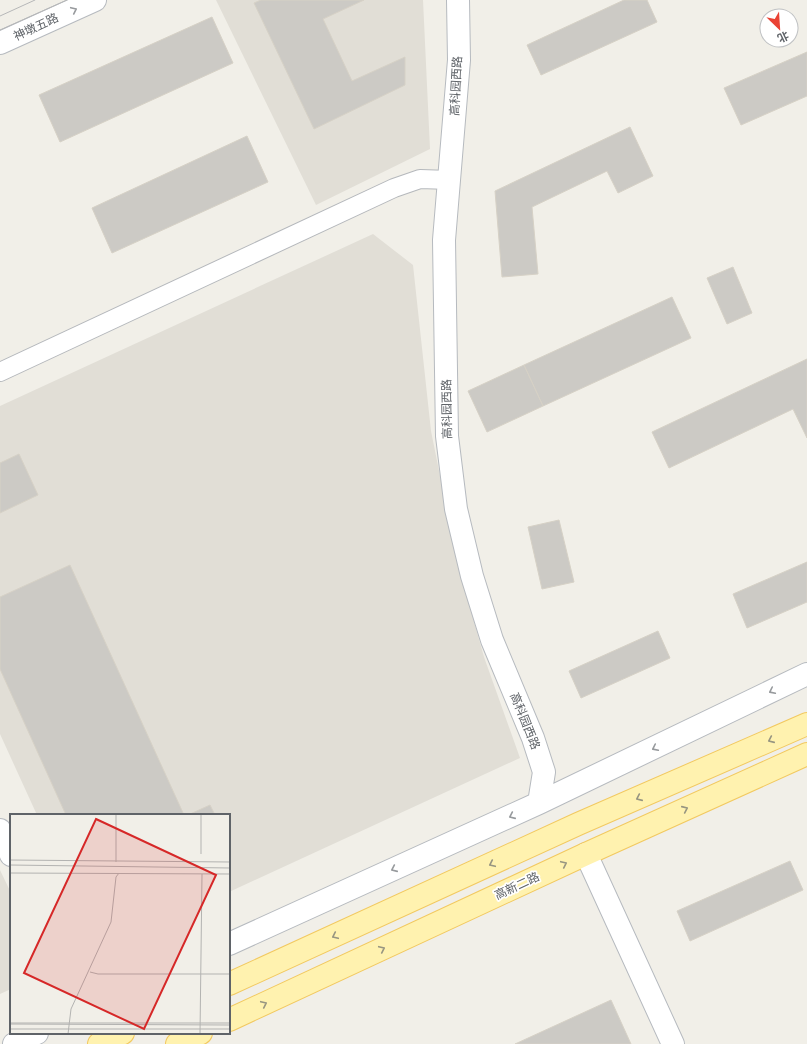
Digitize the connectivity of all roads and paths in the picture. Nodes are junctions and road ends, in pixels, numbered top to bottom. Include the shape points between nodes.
1 (95, 0) edge
2 (458, 0) edge
3 (0, 43) edge
4 (450, 180) junction
5 (0, 372) edge
6 (807, 674) edge
7 (807, 724) edge
8 (807, 754) edge
9 (539, 803) junction
10 (0, 830) edge
11 (10, 853) edge
12 (586, 854) junction
13 (230, 944) edge
14 (230, 984) edge
15 (230, 1020) edge
16 (35, 1034) edge
17 (121, 1034) edge
18 (198, 1034) edge
19 (14, 1044) edge
20 (99, 1044) edge
21 (177, 1044) edge
22 (673, 1044) edge

3 -> 1 street, 神墩五路
2 - 4 street, 高科园西路 via 459,60
4 - 5 street via 420,179 394,188
4 - 9 street, 高科园西路 via 444,240 447,436 456,509 472,576 492,640 533,738 544,772
6 -> 9 street
7 -> 14 main road via 578,824
12 -> 8 main road, 高新二路
9 -> 13 street
10 - 11 street
15 -> 12 main road, 高新二路
12 - 22 street
16 - 19 street
17 - 20 main road
18 - 21 main road

